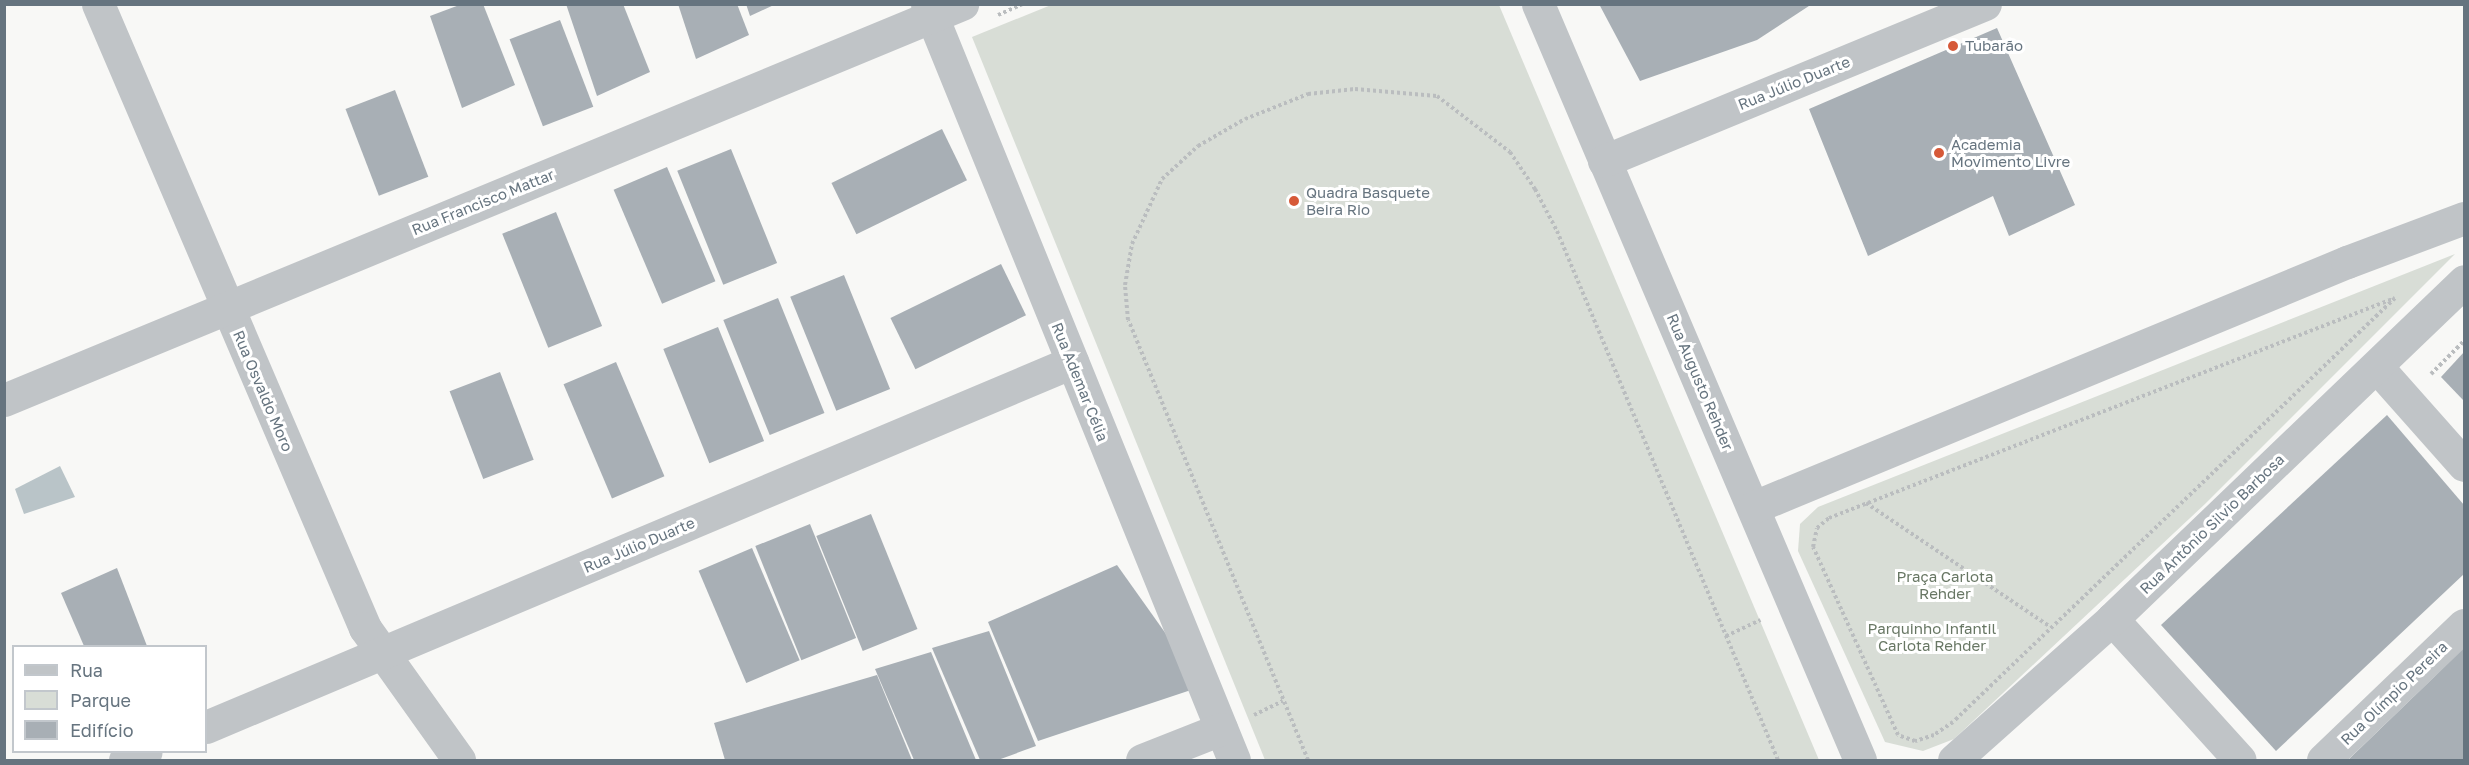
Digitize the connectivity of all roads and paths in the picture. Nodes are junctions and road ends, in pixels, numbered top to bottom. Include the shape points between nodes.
1 (98, 4) edge
2 (1538, 4) edge
3 (1985, 4) edge
4 (940, 9) edge
5 (1604, 161) junction
6 (2464, 218) edge
7 (2464, 281) edge
8 (228, 308) junction
9 (2464, 341) edge
10 (1072, 362) junction
11 (2377, 367) junction
12 (2438, 381) dead end
13 (4, 400) edge
14 (2464, 465) edge
15 (1865, 502) junction
16 (1754, 507) junction
17 (2112, 619) junction
18 (1760, 620) dead end
19 (2464, 626) edge
20 (2053, 628) junction
21 (1726, 636) junction
22 (2080, 648) junction
23 (383, 653) junction
24 (1283, 701) junction
25 (1234, 723) junction
26 (207, 727) edge
27 (143, 753) edge
28 (125, 760) edge
29 (459, 760) edge
30 (1142, 760) edge
31 (1233, 760) edge
32 (1308, 760) edge
33 (1778, 760) edge
34 (1860, 760) edge
35 (1954, 760) edge
36 (2240, 760) edge
37 (2323, 760) edge

1 - 8 street, Rua Osvaldo Moro
2 - 5 street, Rua Augusto Rehder
3 - 5 street, Rua Júlio Duarte
4 - 8 street, Rua Francisco Mattar
4 - 10 street, Rua Ademar Célia
5 - 16 street, Rua Augusto Rehder
6 - 16 street
7 - 11 street, Rua Antônio Silvio Barbosa
8 - 13 street, Rua Francisco Mattar
8 - 23 street, Rua Osvaldo Moro via 365,628
9 - 12 path via 2431,374
10 - 23 street, Rua Júlio Duarte
10 - 25 street, Rua Ademar Célia
11 - 14 street
11 - 17 street, Rua Antônio Silvio Barbosa
15 - 20 path
15 - 20 path via 1829,518 1817,528 1813,546 1898,735 1915,741 1934,735
15 - 20 path via 2395,297
16 - 34 street, Rua Augusto Rehder
17 - 22 street, Rua Antônio Silvio Barbosa
17 - 36 street
18 - 21 path
19 - 37 street, Rua Olímpio Pereira
20 - 22 path
21 - 24 path via 1557,231 1510,152 1437,96 1355,89 1308,94 1245,119 1198,146 1162,178 1132,244 1125,285 1128,320
21 - 33 path
22 - 35 street, Rua Antônio Silvio Barbosa
23 - 26 street, Rua Júlio Duarte
23 - 29 street, Rua Osvaldo Moro
24 - 25 path
24 - 32 path
25 - 30 street
25 - 31 street, Rua Ademar Célia
27 - 28 street

